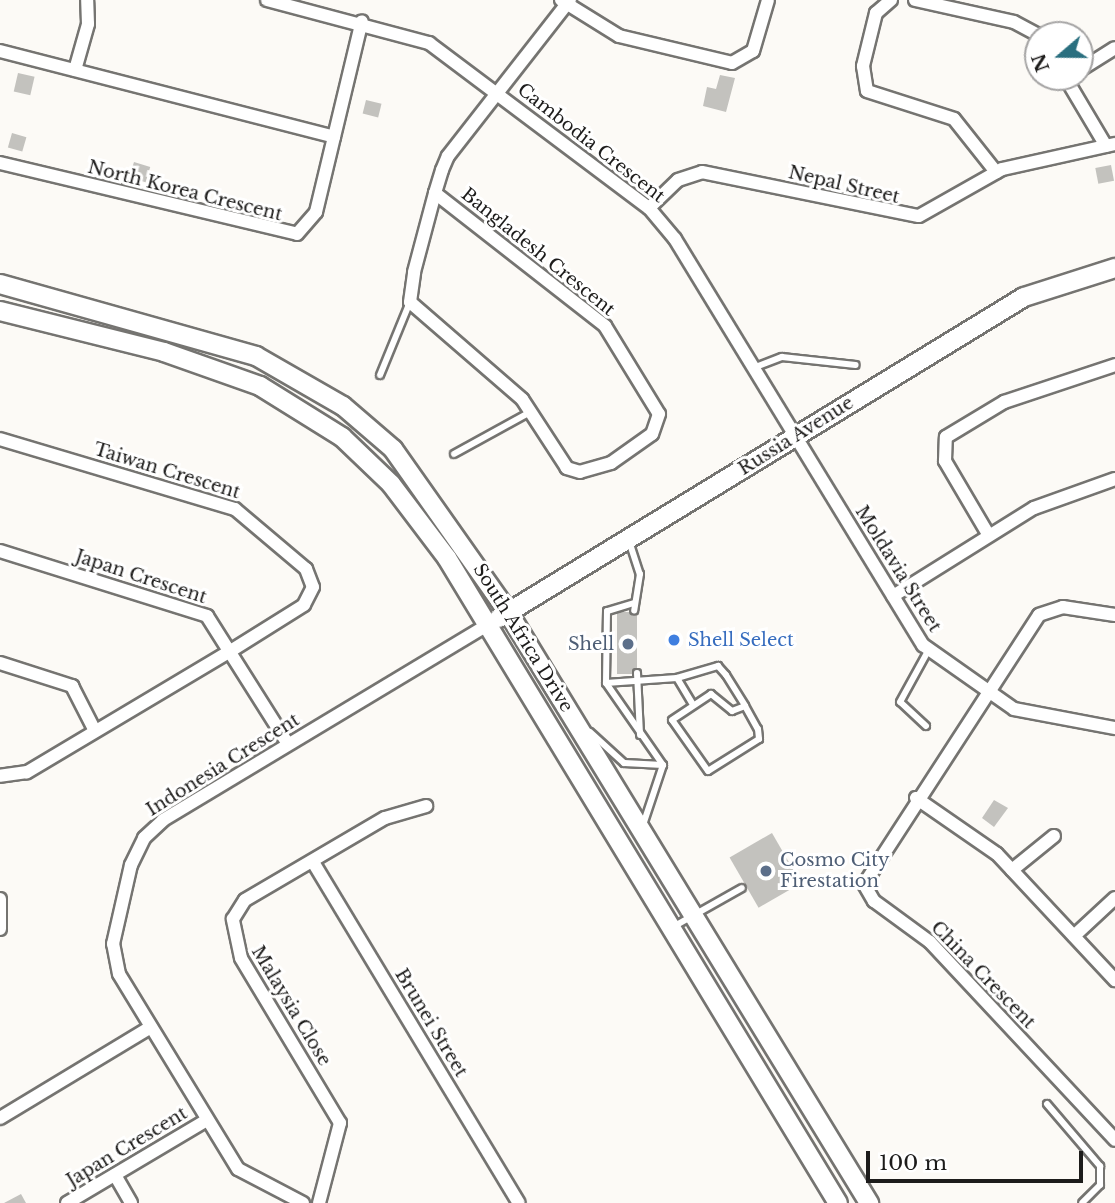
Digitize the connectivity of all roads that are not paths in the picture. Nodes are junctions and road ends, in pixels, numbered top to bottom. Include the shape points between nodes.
1 (87, 0) edge
2 (267, 0) edge
3 (768, 0) edge
4 (891, 0) edge
5 (915, 0) edge
6 (566, 1) edge
7 (362, 21) junction
8 (1024, 27) edge
9 (1115, 48) edge
10 (0, 51) edge
11 (1094, 61) edge
12 (75, 70) junction
13 (1075, 91) edge
14 (499, 94) junction
15 (334, 137) junction
16 (1110, 145) edge
17 (0, 163) edge
18 (996, 172) junction
19 (435, 193) junction
20 (649, 208) junction
21 (1115, 268) edge
22 (0, 284) edge
23 (410, 302) junction
24 (0, 311) edge
25 (856, 365) dead end
26 (1115, 365) edge
27 (753, 368) junction
28 (380, 375) dead end
29 (531, 411) junction
30 (796, 436) junction
31 (0, 439) edge
32 (453, 454) dead end
33 (1115, 479) edge
34 (988, 534) junction
35 (628, 540) junction
36 (0, 551) edge
37 (893, 596) junction
38 (634, 603) junction
39 (634, 611) dead end
40 (508, 612) junction
41 (1115, 615) edge
42 (487, 625) junction
43 (232, 650) junction
44 (928, 651) junction
45 (0, 663) edge
46 (637, 674) dead end
47 (677, 678) junction
48 (638, 682) junction
49 (607, 683) junction
50 (987, 691) junction
51 (692, 702) junction
52 (745, 706) junction
53 (568, 710) junction
54 (926, 726) dead end
55 (1115, 728) edge
56 (94, 729) junction
57 (640, 737) junction
58 (288, 744) junction
59 (663, 765) junction
60 (0, 776) edge
61 (916, 798) junction
62 (426, 806) dead end
63 (642, 831) junction
64 (1054, 836) dead end
65 (313, 862) junction
66 (1012, 870) junction
67 (742, 888) dead end
68 (1115, 898) edge
69 (0, 899) edge
70 (693, 915) junction
71 (671, 928) junction
72 (0, 929) edge
73 (1074, 936) junction
74 (1115, 980) edge
75 (151, 1027) junction
76 (1047, 1104) dead end
77 (0, 1118) edge
78 (205, 1121) junction
79 (1115, 1140) edge
80 (114, 1175) junction
81 (67, 1203) edge
82 (131, 1203) edge
83 (303, 1203) edge
84 (318, 1203) edge
85 (519, 1203) edge
86 (838, 1203) edge
87 (869, 1203) edge
88 (1082, 1203) edge

1 - 12 street via 88,24
2 - 7 street, Cambodia Crescent
3 - 6 street via 753,51 732,63 619,36
4 - 18 street via 876,13 863,66 867,92 954,120
5 - 8 street
6 - 14 street, Bangladesh Crescent
7 - 14 street, Cambodia Crescent via 429,43
7 - 15 street, North Korea Crescent
9 - 11 street
10 - 12 street
12 - 15 street
13 - 16 street
14 - 19 street, Bangladesh Crescent via 449,156
14 - 20 street, Cambodia Crescent
15 - 17 street, North Korea Crescent via 312,222 297,234
16 - 18 street, Nepal Street
18 - 20 street, Nepal Street via 935,210 909,217 702,172 678,180
19 - 23 street, Bangladesh Crescent
19 - 29 street, Bangladesh Crescent via 605,326 659,420 652,434 611,463 580,472 561,461
20 - 27 street, Cambodia Crescent
21 - 30 street, Russia Avenue via 1024,297
22 - 40 street, South Africa Drive via 225,343 312,386 373,430 419,480
23 - 28 lane
23 - 29 street, Bangladesh Crescent
24 - 42 street, South Africa Drive via 208,365 316,418 360,453 409,504
25 - 27 lane via 782,357
26 - 34 street via 1004,402 946,437 945,461
27 - 30 street, Cambodia Crescent
29 - 32 lane
30 - 35 street, Russia Avenue
30 - 37 street, Moldavia Street
31 - 43 street, Taiwan Crescent via 226,505 299,561 313,580 310,600
33 - 34 street via 1051,500
34 - 37 street
35 - 38 lane via 640,575
35 - 40 street, Russia Avenue
36 - 43 street, Japan Crescent via 195,610
37 - 44 street, Moldavia Street
38 - 39 lane
38 - 49 lane via 607,611
40 - 42 street, Russia Avenue
40 - 53 street, South Africa Drive
41 - 50 street, China Crescent via 1063,607 1044,611
42 - 58 street, Indonesia Crescent
42 - 71 street, South Africa Drive
43 - 56 street, Taiwan Crescent
43 - 58 street, Japan Crescent
44 - 50 street, Moldavia Street
44 - 54 lane via 900,702
45 - 56 street via 72,686
46 - 48 lane
47 - 48 lane
47 - 51 lane
47 - 52 lane via 718,666
48 - 49 lane
48 - 57 lane
49 - 57 lane
50 - 55 street, Moldavia Street via 1031,716
50 - 61 street, China Crescent
51 - 52 lane via 716,694 732,711
51 - 52 lane via 672,720 708,771 759,738
53 - 59 lane via 616,759
53 - 63 street, South Africa Drive
56 - 60 street, Taiwan Crescent via 27,772
57 - 59 lane
58 - 75 street, Indonesia Crescent via 157,824 139,846 113,952
59 - 63 lane via 646,802
61 - 66 street
61 - 79 street, China Crescent via 867,871 865,890 926,937
62 - 65 street, Malaysia Close via 385,818
63 - 70 street, South Africa Drive
64 - 66 street
65 - 84 street, Malaysia Close via 245,900 232,934 340,1124
65 - 85 street, Brunei Street
66 - 73 street
67 - 70 lane
68 - 73 street
69 - 72 street
70 - 71 lane
70 - 87 street, South Africa Drive
71 - 86 street, South Africa Drive
73 - 74 street
75 - 77 street
75 - 78 street, Indonesia Crescent
76 - 88 lane via 1100,1166 1100,1185
78 - 80 street, Japan Crescent
78 - 83 street, Indonesia Crescent via 245,1176
80 - 81 street, Japan Crescent
80 - 82 street

